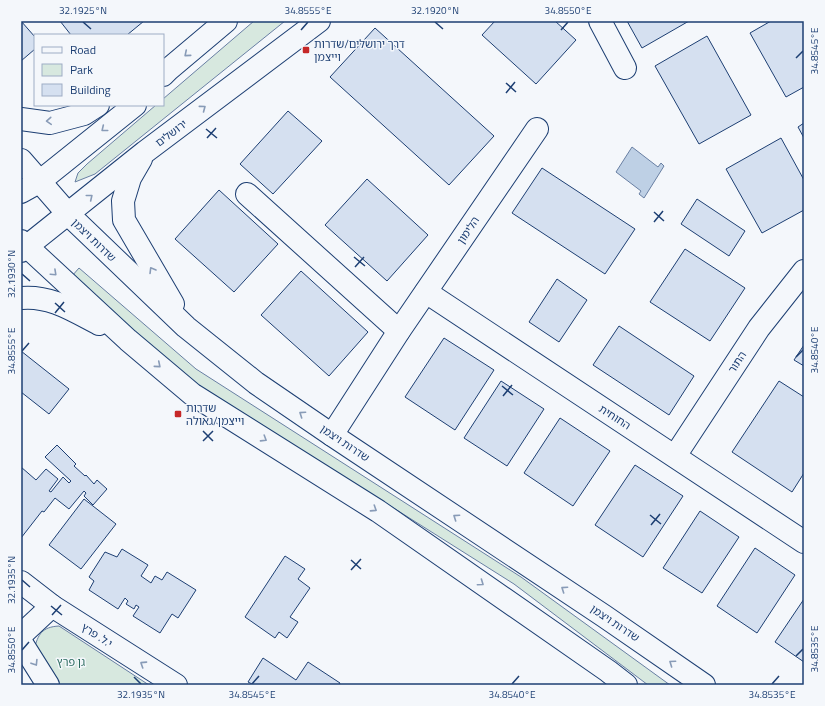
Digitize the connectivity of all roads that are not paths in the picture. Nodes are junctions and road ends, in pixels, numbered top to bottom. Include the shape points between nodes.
1 (226, 21) edge
2 (319, 21) edge
3 (600, 21) edge
4 (213, 28) edge
5 (625, 68) dead end
6 (165, 72) edge
7 (96, 106) edge
8 (134, 106) edge
9 (21, 119) edge
10 (537, 129) dead end
11 (145, 152) junction
12 (21, 160) edge
13 (30, 187) edge
14 (247, 194) dead end
15 (68, 214) junction
16 (23, 246) edge
17 (804, 271) edge
18 (426, 292) junction
19 (21, 298) edge
20 (186, 327) junction
21 (399, 331) junction
22 (128, 340) junction
23 (332, 435) junction
24 (675, 456) junction
25 (804, 542) edge
26 (21, 582) edge
27 (52, 606) junction
28 (21, 635) edge
29 (21, 642) edge
30 (48, 685) edge
31 (176, 685) edge
32 (626, 685) edge
33 (704, 685) edge

1 - 4 street
11 -> 2 street, ירושלים
3 - 5 street
4 -> 6 street
7 -> 9 street via 84,114 50,122
8 -> 13 street
10 - 18 street, הלימון
15 -> 11 street, ירושלים
20 -> 11 street via 124,220 123,201 130,178
12 - 13 street, שדרות ויצמן
13 - 15 street, שדרות ויצמן
14 - 21 street
15 - 16 street, ירושלים
15 - 20 street, שדרות ויצמן
16 -> 22 street
17 - 24 street, התור via 759,328
18 - 21 street, הלימון
18 - 24 street, החוחית
19 - 22 street via 32,297 62,304
23 -> 20 street, שדרות ויצמן via 256,382
21 - 23 street, הלימון
22 -> 32 street via 192,394 378,511
33 -> 23 street, שדרות ויצמן
24 - 25 street, החוחית
26 - 27 street, י.ל. פרץ
27 - 28 street
31 -> 27 street, י.ל. פרץ
29 -> 30 street

